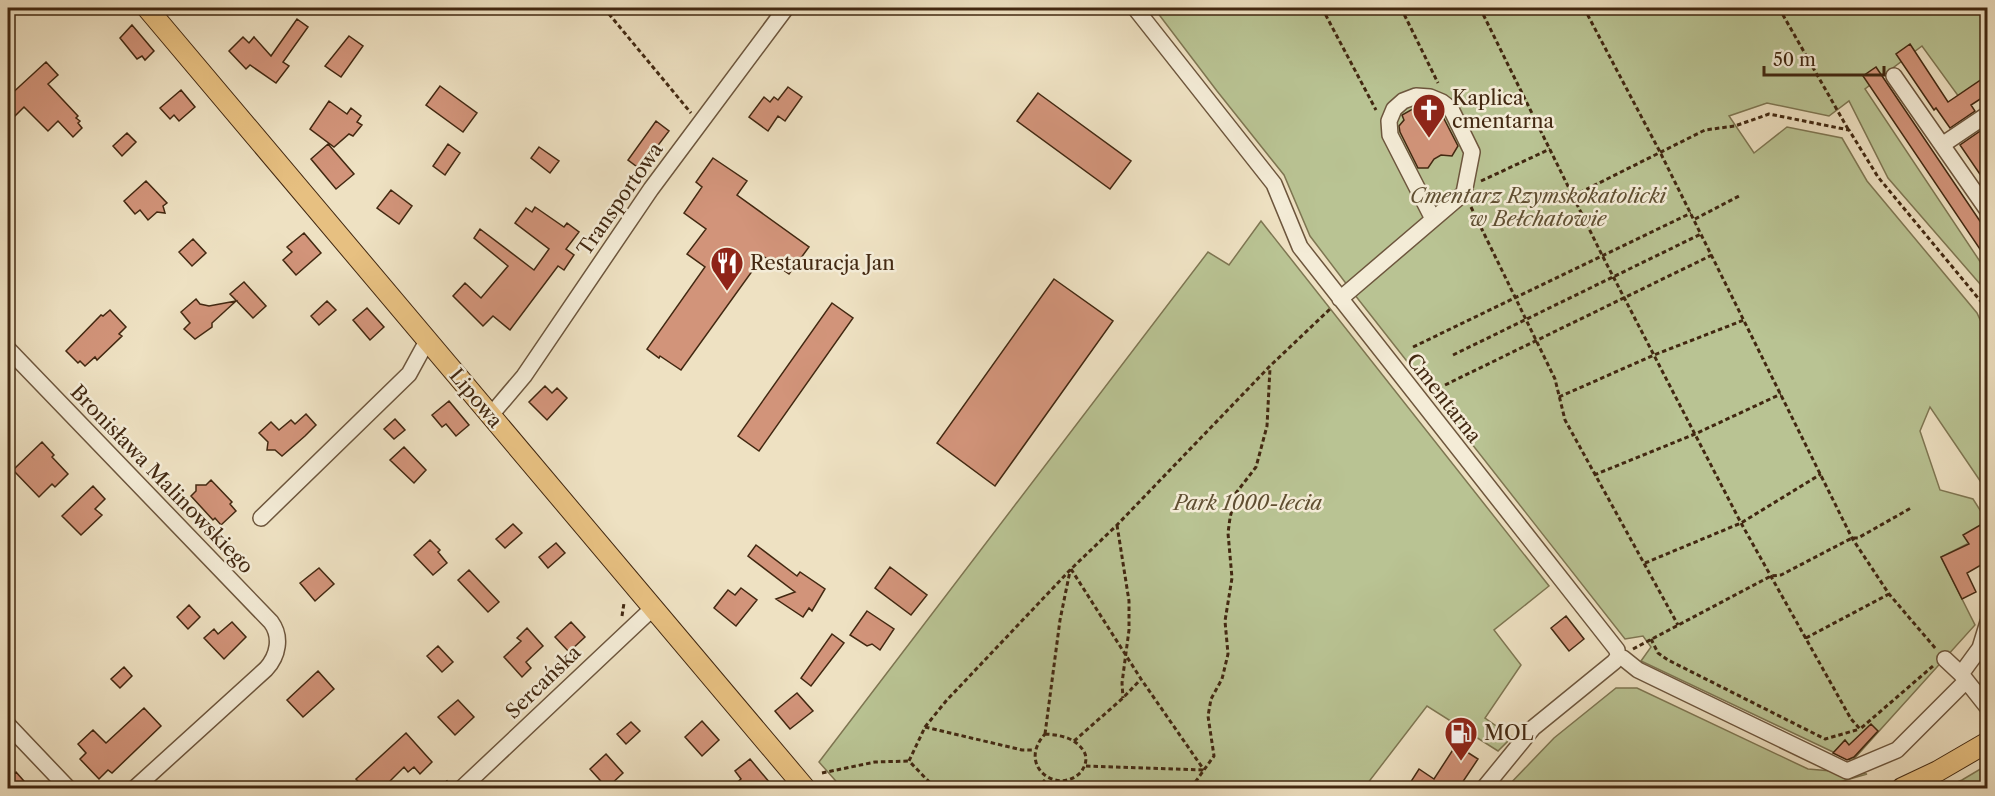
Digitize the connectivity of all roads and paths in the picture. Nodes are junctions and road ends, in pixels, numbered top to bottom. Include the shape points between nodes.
1 (147, 8) edge
2 (604, 8) edge
3 (786, 8) edge
4 (1135, 8) edge
5 (1322, 8) edge
6 (1401, 8) edge
7 (1480, 8) edge
8 (1584, 8) edge
9 (1779, 8) edge
10 (1894, 76) dead end
11 (1451, 109) junction
12 (1988, 114) edge
13 (700, 123) junction
14 (1849, 130) junction
15 (1390, 135) junction
16 (1942, 145) junction
17 (1550, 149) junction
18 (1660, 152) junction
19 (1464, 193) junction
20 (1741, 195) dead end
21 (1573, 196) junction
22 (1988, 212) edge
23 (1691, 213) junction
24 (1433, 219) junction
25 (1694, 219) junction
26 (1701, 234) junction
27 (1602, 255) junction
28 (1712, 255) junction
29 (1613, 276) junction
30 (1626, 298) junction
31 (1515, 299) junction
32 (1340, 300) junction
33 (1988, 309) edge
34 (1526, 320) junction
35 (1744, 320) junction
36 (1535, 340) junction
37 (427, 341) junction
38 (1413, 347) dead end
39 (8, 349) edge
40 (1453, 355) dead end
41 (1654, 355) junction
42 (1270, 366) junction
43 (1445, 385) dead end
44 (1781, 394) junction
45 (1560, 397) junction
46 (490, 416) junction
47 (1695, 434) junction
48 (1821, 474) junction
49 (1594, 475) junction
50 (1911, 508) dead end
51 (261, 518) dead end
52 (1741, 523) junction
53 (1117, 525) junction
54 (1852, 538) junction
55 (1645, 563) junction
56 (1071, 569) junction
57 (1771, 576) junction
58 (1889, 594) junction
59 (653, 609) junction
60 (1988, 622) edge
61 (1678, 625) junction
62 (1806, 638) junction
63 (1651, 639) junction
64 (1618, 657) junction
65 (1944, 658) junction
66 (1964, 678) junction
67 (1140, 679) junction
68 (1124, 698) junction
69 (1988, 708) edge
70 (8, 725) edge
71 (925, 727) junction
72 (1860, 729) junction
73 (1045, 734) junction
74 (1074, 741) junction
75 (1988, 741) edge
76 (1035, 750) junction
77 (909, 761) junction
78 (1085, 766) junction
79 (1204, 770) junction
80 (822, 773) dead end
81 (1045, 780) junction
82 (68, 789) edge
83 (135, 789) edge
84 (462, 789) edge
85 (806, 789) edge
86 (935, 789) edge
87 (1037, 789) edge
88 (1191, 789) edge
89 (1484, 789) edge
90 (1902, 789) edge

1 - 37 main road, Lipowa
2 - 13 path
3 - 13 street, Transportowa
4 - 32 street, Cmentarna via 1274,184 1300,247
5 - 15 path
6 - 11 path
7 - 17 path
8 - 18 path
9 - 14 path
10 - 16 street
11 - 15 street via 1430,97 1416,96 1403,101 1389,121
11 - 19 street via 1472,152
12 - 16 street
13 - 46 street, Transportowa via 524,376
14 - 18 path via 1769,114 1735,126 1705,130
14 - 33 path via 1878,177
15 - 24 street
16 - 22 street
17 - 19 path via 1485,178
17 - 21 path
18 - 21 path
18 - 23 path
19 - 24 street
19 - 31 path
20 - 25 path
21 - 27 path
23 - 25 path
23 - 27 path
24 - 32 street
25 - 26 path
26 - 28 path
26 - 29 path
27 - 29 path
27 - 31 path
28 - 30 path
28 - 35 path
29 - 30 path
29 - 34 path
30 - 36 path
30 - 41 path
31 - 34 path
31 - 38 path
32 - 42 path
32 - 64 street, Cmentarna via 1617,650
34 - 36 path
34 - 40 path
35 - 41 path
35 - 44 path
36 - 43 path
36 - 45 path
37 - 46 main road, Lipowa
37 - 51 street via 409,375
39 - 83 street, Bronisława Malinowskiego via 271,622 277,633 273,660 266,669
41 - 45 path
41 - 47 path
42 - 53 path
42 - 79 path via 1267,426 1256,467 1236,493 1230,518 1232,578 1225,621 1228,654 1210,705 1208,721 1214,756
44 - 47 path
44 - 48 path
45 - 49 path via 1565,420
46 - 59 main road, Lipowa
47 - 49 path
47 - 52 path
48 - 52 path
48 - 54 path
49 - 55 path
50 - 54 path
52 - 55 path
52 - 57 path
53 - 56 path
53 - 68 path via 1129,601
54 - 57 path via 1781,575
54 - 58 path
55 - 61 path
56 - 67 path
56 - 71 path
56 - 73 path
57 - 61 path
57 - 62 path
58 - 62 path
58 - 65 path
59 - 84 street, Sercańska
59 - 85 main road, Lipowa
60 - 66 street
61 - 63 path
62 - 72 path
63 - 64 path
63 - 72 path via 1658,653 1668,660 1825,739
64 - 66 street via 1848,771 1897,750
64 - 89 street via 1533,728
65 - 66 street
65 - 72 path
66 - 69 street
67 - 68 path
67 - 79 path
68 - 74 path
70 - 82 street
71 - 76 path
71 - 77 path
73 - 74 path
73 - 76 path
74 - 78 path via 1085,754
75 - 90 main road
76 - 81 path via 1037,769
77 - 80 path via 875,762
77 - 86 path
78 - 79 path
78 - 81 path via 1075,781 1066,785
79 - 88 path
81 - 87 path

